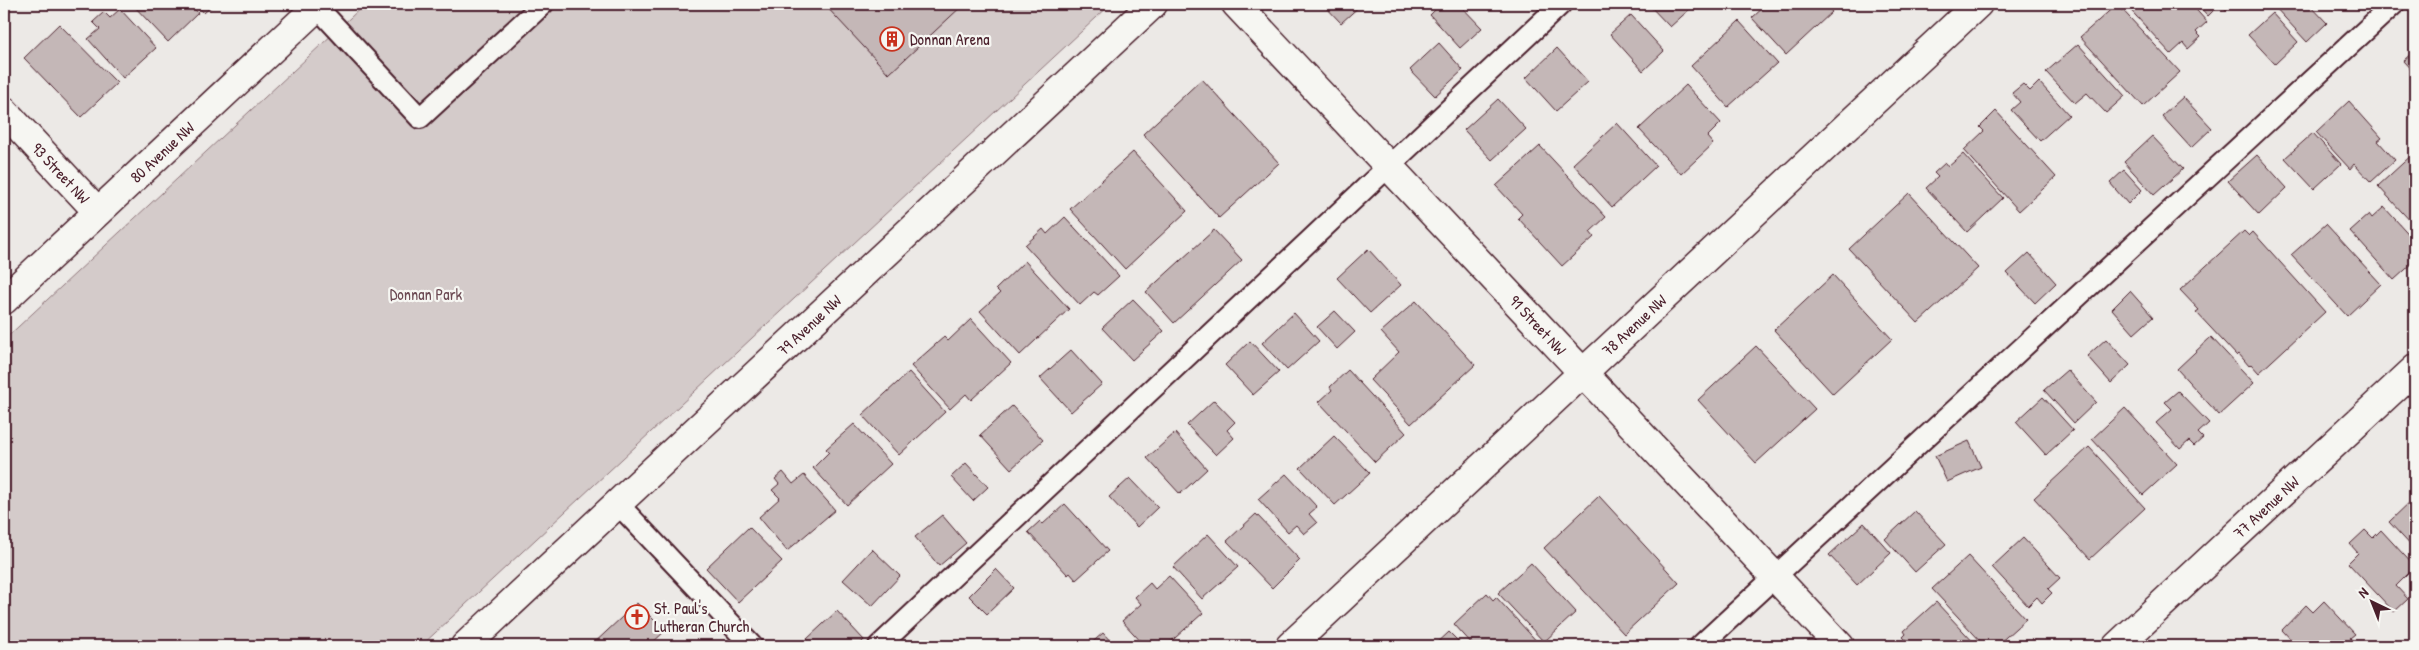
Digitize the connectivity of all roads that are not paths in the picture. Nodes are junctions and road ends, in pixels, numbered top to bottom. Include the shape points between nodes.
1 (543, 4) edge
2 (1153, 4) edge
3 (1236, 4) edge
4 (1561, 4) edge
5 (1978, 4) edge
6 (2394, 4) edge
7 (318, 5) edge
8 (4, 111) edge
9 (1388, 166) junction
10 (98, 212) junction
11 (4, 300) edge
12 (2415, 368) edge
13 (1583, 373) junction
14 (618, 504) junction
15 (1774, 577) junction
16 (465, 646) edge
17 (752, 646) edge
18 (879, 646) edge
19 (1290, 646) edge
20 (1700, 646) edge
21 (1840, 646) edge
22 (2117, 646) edge

1 - 7 lane via 420,118
2 - 14 street, 79 Avenue NW
3 - 9 street, 91 Street NW
4 - 9 lane
5 - 13 street, 78 Avenue NW
6 - 15 lane
7 - 10 street, 80 Avenue NW
8 - 10 street, 93 Street NW
9 - 13 street, 91 Street NW
9 - 18 lane
10 - 11 street, 80 Avenue NW
12 - 22 street, 77 Avenue NW
13 - 15 street, 91 Street NW
13 - 19 street, 78 Avenue NW
14 - 16 street, 79 Avenue NW
14 - 17 lane
15 - 20 lane
15 - 21 street, 91 Street NW

